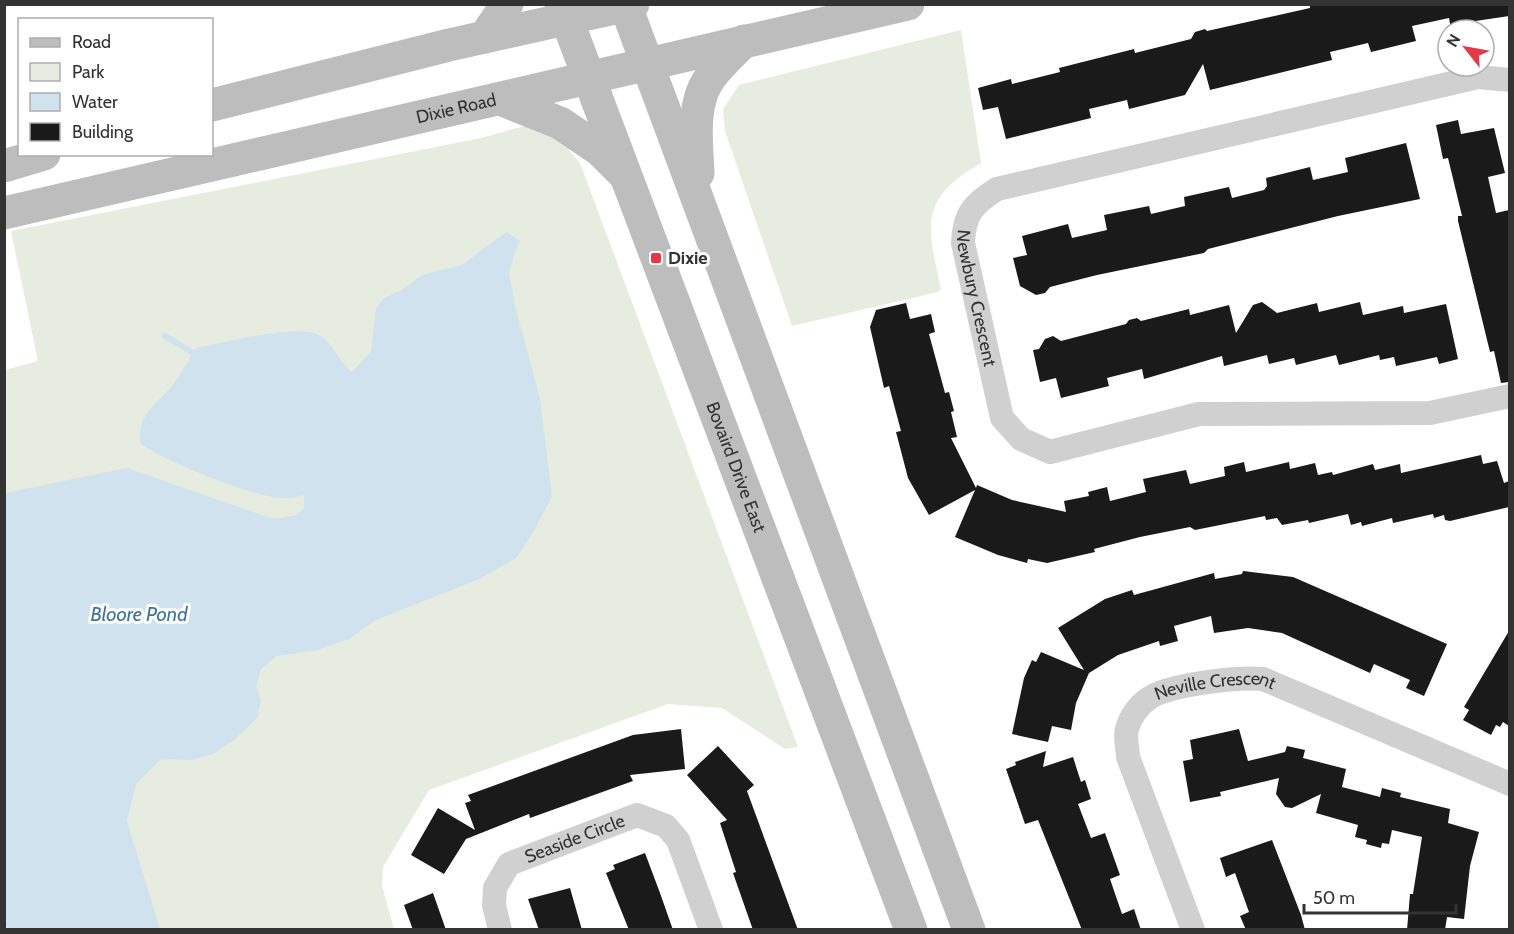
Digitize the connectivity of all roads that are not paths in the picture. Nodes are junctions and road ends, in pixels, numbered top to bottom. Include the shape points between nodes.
1 (507, 4) edge
2 (908, 4) edge
3 (628, 5) edge
4 (564, 13) edge
5 (485, 37) junction
6 (744, 40) junction
7 (649, 65) junction
8 (589, 78) junction
9 (1509, 80) edge
10 (500, 99) junction
11 (213, 105) edge
12 (37, 156) edge
13 (4, 166) edge
14 (625, 174) junction
15 (698, 199) junction
16 (4, 213) edge
17 (1509, 396) edge
18 (1509, 784) edge
19 (500, 930) edge
20 (711, 930) edge
21 (911, 930) edge
22 (969, 930) edge
23 (1193, 930) edge

1 - 5 main road
2 - 6 main road, Dixie Road
3 - 4 main road
3 - 7 main road
4 - 5 main road
4 - 8 main road, Bovaird Drive East
5 - 11 main road
6 - 7 main road, Dixie Road
6 - 15 main road via 702,92 696,121
7 - 8 main road, Dixie Road
7 - 15 main road
8 - 10 main road, Dixie Road
8 - 14 main road, Bovaird Drive East
9 - 17 street, Newbury Crescent via 1478,77 998,189 977,201 964,224 963,243 1002,418 1021,439 1050,452 1199,414 1430,413
10 - 14 main road via 560,123 600,150
10 - 16 main road, Dixie Road
12 - 13 main road
14 - 21 main road, Bovaird Drive East
15 - 22 main road
18 - 23 street, Neville Crescent via 1263,679 1242,677 1166,691 1149,698 1135,712 1126,730 1128,757
19 - 20 street, Seaside Circle via 494,905 495,888 509,864 637,815 666,826 678,840

